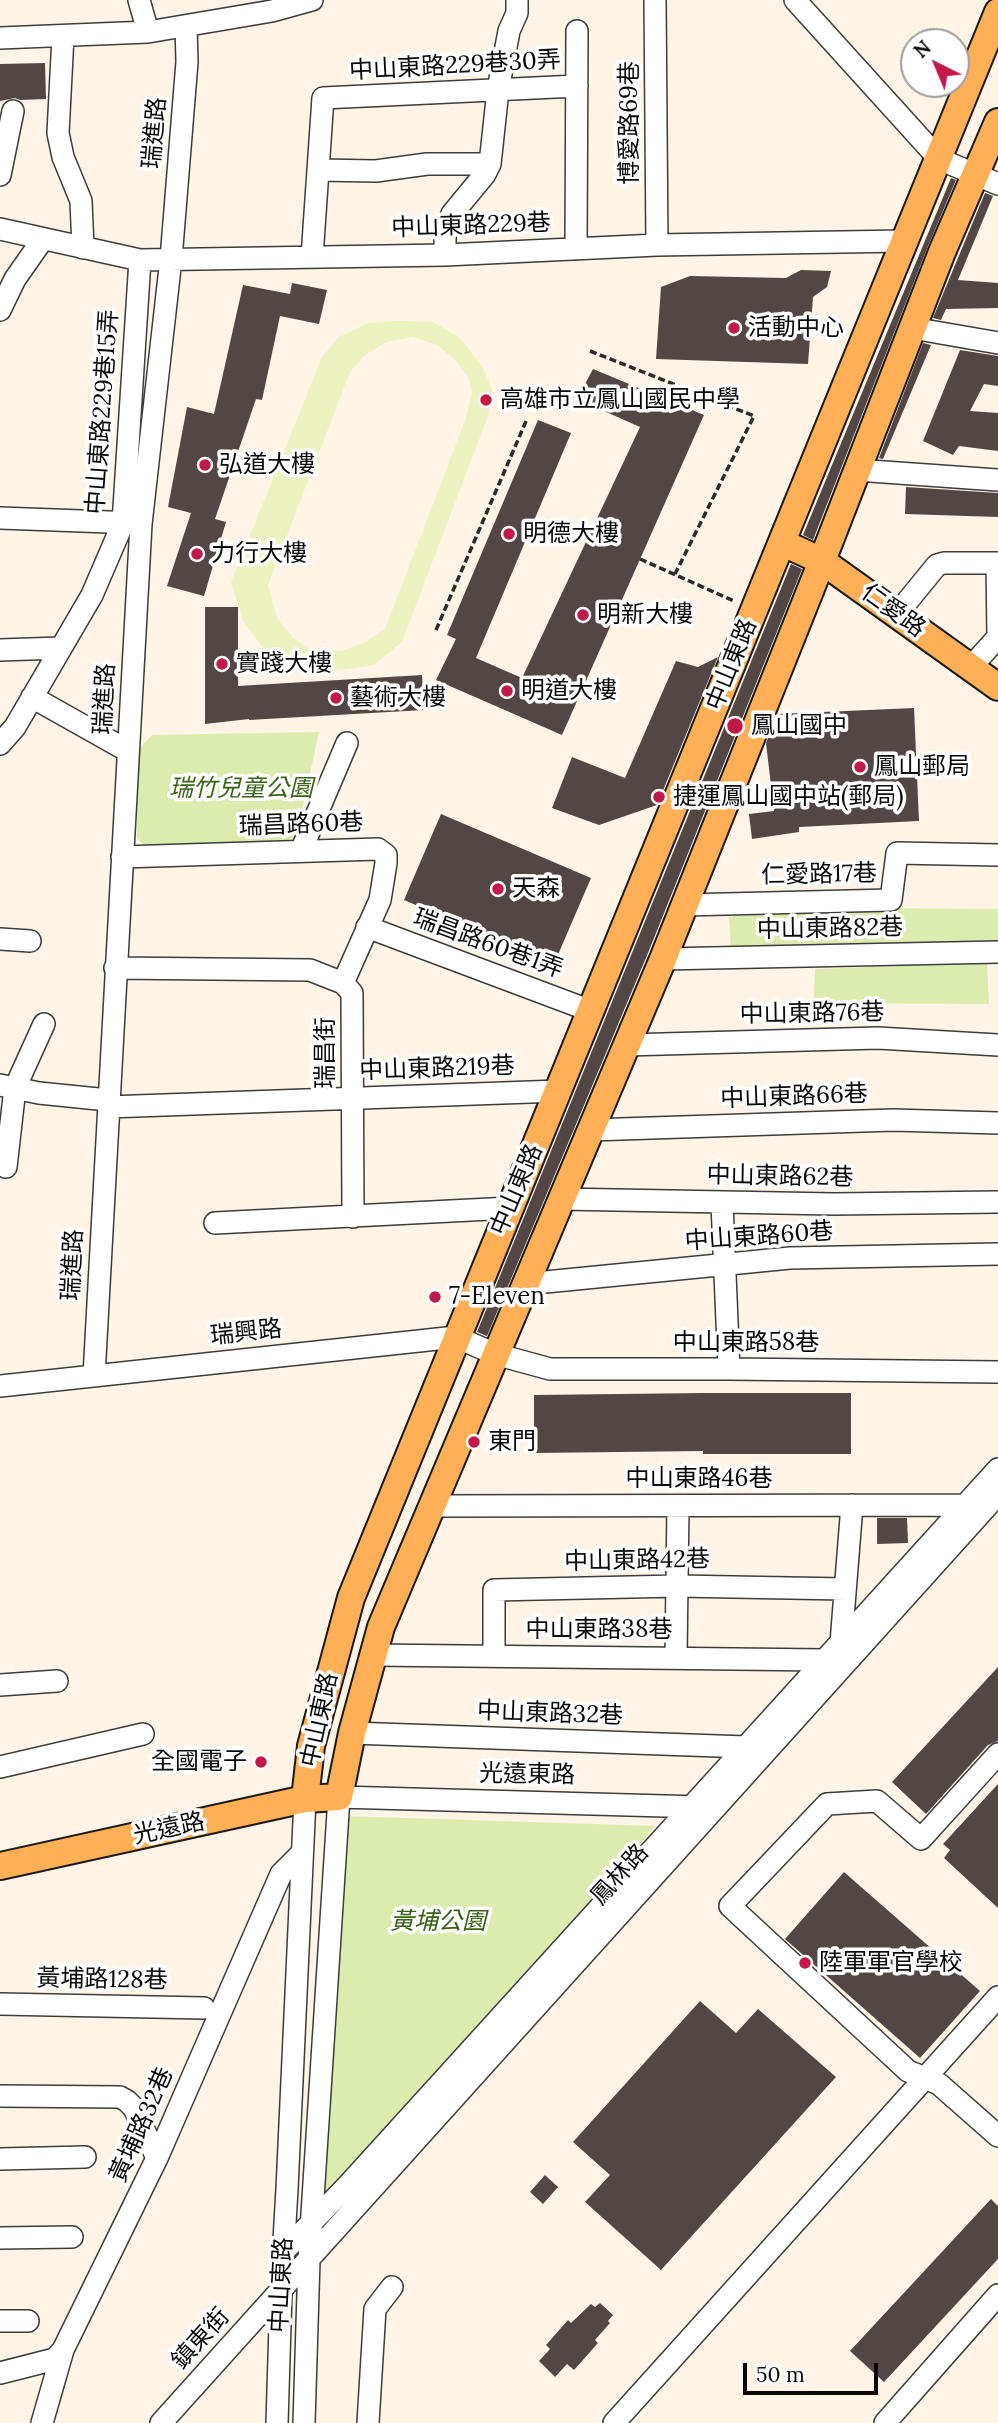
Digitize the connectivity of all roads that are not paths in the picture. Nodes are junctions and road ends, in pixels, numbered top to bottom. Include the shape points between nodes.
1 (139, 0) edge
2 (312, 0) edge
3 (516, 0) edge
4 (655, 0) edge
5 (795, 0) edge
6 (998, 12) edge
7 (186, 26) junction
8 (577, 31) dead end
9 (148, 32) junction
10 (63, 36) junction
11 (0, 37) edge
12 (577, 86) junction
13 (498, 90) junction
14 (13, 111) dead end
15 (997, 127) edge
16 (939, 159) junction
17 (489, 164) junction
18 (318, 170) junction
19 (0, 175) edge
20 (987, 179) edge
21 (0, 229) edge
22 (43, 239) junction
23 (903, 241) junction
24 (657, 245) junction
25 (83, 248) junction
26 (576, 249) junction
27 (445, 254) junction
28 (312, 257) junction
29 (171, 259) junction
30 (140, 260) junction
31 (0, 310) edge
32 (912, 328) junction
33 (998, 343) edge
34 (856, 470) junction
35 (998, 480) edge
36 (0, 518) edge
37 (132, 523) junction
38 (783, 543) junction
39 (822, 561) junction
40 (997, 563) edge
41 (897, 614) junction
42 (998, 637) edge
43 (60, 648) junction
44 (0, 650) edge
45 (989, 679) edge
46 (32, 697) junction
47 (8, 727) edge
48 (347, 743) dead end
49 (0, 744) edge
50 (128, 751) junction
51 (301, 851) junction
52 (998, 855) edge
53 (122, 858) junction
54 (684, 905) junction
55 (368, 928) junction
56 (0, 939) edge
57 (30, 942) dead end
58 (998, 952) edge
59 (663, 959) junction
60 (116, 968) junction
61 (343, 983) junction
62 (591, 1011) junction
63 (44, 1024) dead end
64 (627, 1045) junction
65 (998, 1045) edge
66 (7, 1086) edge
67 (559, 1091) junction
68 (353, 1098) junction
69 (108, 1104) junction
70 (998, 1123) edge
71 (591, 1130) junction
72 (6, 1167) dead end
73 (561, 1199) junction
74 (998, 1202) edge
75 (722, 1203) junction
76 (510, 1208) junction
77 (353, 1217) junction
78 (215, 1223) dead end
79 (998, 1254) edge
80 (724, 1265) junction
81 (525, 1284) junction
82 (456, 1337) junction
83 (495, 1354) junction
84 (729, 1369) junction
85 (998, 1373) edge
86 (94, 1376) junction
87 (0, 1386) edge
88 (998, 1469) edge
89 (998, 1494) edge
90 (852, 1505) junction
91 (965, 1505) junction
92 (432, 1506) junction
93 (678, 1506) junction
94 (677, 1586) junction
95 (845, 1588) junction
96 (841, 1643) junction
97 (372, 1655) junction
98 (495, 1656) junction
99 (676, 1657) junction
100 (825, 1660) junction
101 (57, 1681) dead end
102 (0, 1685) edge
103 (352, 1733) junction
104 (144, 1734) dead end
105 (746, 1747) junction
106 (998, 1754) edge
107 (0, 1767) edge
108 (339, 1797) junction
109 (304, 1799) junction
110 (692, 1806) junction
111 (714, 1810) junction
112 (301, 1854) junction
113 (0, 1866) edge
114 (998, 1997) edge
115 (0, 2004) edge
116 (204, 2008) dead end
117 (925, 2077) junction
118 (0, 2096) edge
119 (998, 2136) edge
120 (85, 2157) dead end
121 (156, 2158) junction
122 (0, 2159) edge
123 (312, 2220) junction
124 (72, 2237) dead end
125 (0, 2238) edge
126 (284, 2250) junction
127 (309, 2260) junction
128 (392, 2287) dead end
129 (281, 2292) junction
130 (998, 2294) edge
131 (0, 2321) edge
132 (28, 2321) dead end
133 (63, 2350) junction
134 (0, 2373) edge
135 (42, 2423) edge
136 (161, 2423) edge
137 (277, 2423) edge
138 (304, 2423) edge
139 (368, 2423) edge
140 (614, 2423) edge
141 (885, 2423) edge

1 - 9 street
2 - 7 street
3 - 13 street via 517,13
4 - 24 street, 博愛路69巷
5 - 16 street
6 - 16 main road, 中山東路
7 - 9 street
7 - 29 street, 瑞進路
8 - 12 street
9 - 10 street
10 - 11 street
10 - 25 street via 58,133 81,201
12 - 13 street, 中山東路229巷30弄
12 - 26 street
13 - 17 street
13 - 18 street, 中山東路229巷30弄 via 323,98
14 - 19 street
15 - 20 main road, 中山東路
16 - 20 street
16 - 23 main road, 中山東路
17 - 18 street
17 - 27 street via 452,214 445,231
18 - 28 street, 中山東路229巷30弄
20 - 32 main road, 中山東路 via 942,251
21 - 22 street, 中山東路229巷
22 - 25 street, 中山東路229巷
22 - 31 street
23 - 24 street, 中山東路229巷
23 - 38 main road, 中山東路
24 - 26 street, 中山東路229巷
25 - 30 street, 中山東路229巷
26 - 27 street, 中山東路229巷
27 - 28 street, 中山東路229巷
28 - 29 street, 中山東路229巷
29 - 30 street, 中山東路229巷
29 - 37 street, 瑞進路
30 - 37 street, 中山東路229巷15弄
32 - 33 street
32 - 34 main road, 中山東路
34 - 35 street
34 - 39 main road, 中山東路
36 - 37 street
37 - 43 street, 中山東路229巷15弄
37 - 50 street, 瑞進路
38 - 39 main road, 仁愛路
38 - 62 main road, 中山東路
39 - 41 main road, 仁愛路
39 - 54 main road, 中山東路
40 - 41 street via 937,565
40 - 42 street
41 - 45 main road, 仁愛路
42 - 45 street
43 - 44 street
43 - 46 street, 中山東路229巷15弄
46 - 47 street, 中山東路229巷15弄
46 - 50 street
47 - 49 street, 中山東路229巷15弄
48 - 51 street
50 - 53 street, 瑞進路
51 - 53 street, 瑞昌路60巷
51 - 55 street, 瑞昌路60巷 via 378,849 386,855 380,900
52 - 54 street, 仁愛路17巷 via 897,853 891,900
53 - 60 street, 瑞進路
54 - 59 main road, 中山東路
55 - 61 street, 瑞昌路60巷
55 - 62 street, 瑞昌路60巷1弄
56 - 57 street
58 - 59 street, 中山東路82巷
59 - 64 main road, 中山東路
60 - 61 street, 瑞昌街 via 310,970
60 - 69 street, 瑞進路
61 - 68 street, 瑞昌街 via 352,993
62 - 67 main road, 中山東路
63 - 66 street
64 - 65 street, 中山東路76巷 via 878,1038
64 - 71 main road, 中山東路
66 - 69 street, 中山東路219巷
66 - 72 street
67 - 68 street, 中山東路219巷
67 - 76 main road, 中山東路
68 - 69 street, 中山東路219巷
68 - 77 street, 瑞昌街
69 - 86 street, 瑞進路
70 - 71 street, 中山東路66巷 via 893,1120
71 - 73 main road, 中山東路
73 - 75 street, 中山東路62巷
73 - 81 main road, 中山東路
74 - 75 street, 中山東路62巷
75 - 80 street
76 - 77 street
76 - 82 main road, 中山東路
77 - 78 street
79 - 80 street, 中山東路60巷 via 790,1258
80 - 81 street, 中山東路60巷
80 - 84 street
81 - 83 main road, 中山東路
82 - 83 street, 瑞興路
82 - 86 street, 瑞興路
82 - 109 main road, 中山東路 via 351,1598 311,1746
83 - 84 street, 中山東路58巷 via 550,1369
83 - 92 main road, 中山東路
84 - 85 street, 中山東路58巷
86 - 87 street, 瑞興路
88 - 91 street, 鳳林路
89 - 111 street, 鳳林路
90 - 91 street, 中山東路46巷
90 - 93 street, 中山東路46巷
90 - 95 street
91 - 96 street, 鳳林路
92 - 93 street, 中山東路46巷
92 - 97 main road, 中山東路
93 - 94 street
94 - 95 street, 中山東路42巷
94 - 98 street, 中山東路42巷 via 494,1590
94 - 99 street
95 - 96 street
96 - 100 street, 鳳林路
97 - 98 street, 中山東路38巷
97 - 103 main road, 中山東路
98 - 99 street, 中山東路38巷
99 - 100 street, 中山東路38巷
100 - 105 street, 鳳林路
101 - 102 street
103 - 105 street, 中山東路32巷
103 - 108 main road, 中山東路
104 - 107 street
105 - 110 street, 鳳林路
106 - 117 street via 920,1839 877,1801 827,1804 730,1906 908,2071
108 - 109 main road, 光遠路
108 - 110 street, 光遠東路
108 - 123 street, 中山東路
109 - 112 street, 中山東路
109 - 113 main road, 光遠路
110 - 111 street, 光遠東路
110 - 123 street, 鳳林路
111 - 127 street, 鳳林路
112 - 121 street, 黃埔路32巷 via 281,1874
112 - 126 street, 中山東路
114 - 117 street
115 - 116 street, 黃埔路128巷
117 - 119 street
117 - 140 street
118 - 121 street via 120,2097 134,2109
120 - 122 street
121 - 133 street, 黃埔路32巷
123 - 126 street, 鳳林路
123 - 127 street, 中山東路
124 - 125 street
126 - 129 street, 中山東路
127 - 129 street, 鳳林路
127 - 138 street, 中山東路
128 - 139 street via 375,2309
129 - 136 street, 鎮東街
129 - 137 street, 中山東路
130 - 141 street
131 - 132 street
133 - 134 street via 55,2359
133 - 135 street, 黃埔路32巷

